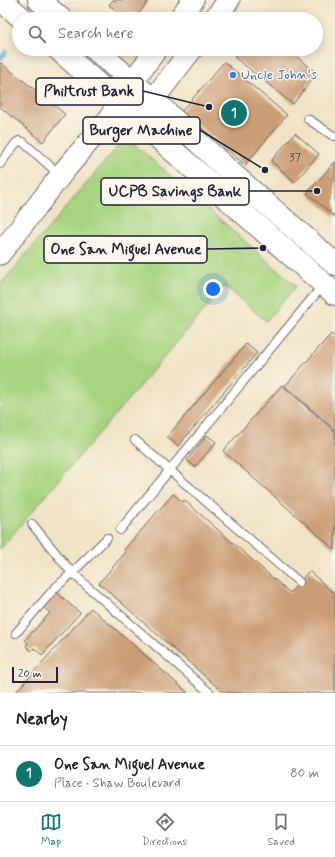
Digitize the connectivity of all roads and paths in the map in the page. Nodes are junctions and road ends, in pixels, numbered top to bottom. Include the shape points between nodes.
1 (0, 0) edge
2 (39, 0) edge
3 (194, 0) edge
4 (229, 0) edge
5 (15, 12) edge
6 (53, 12) edge
7 (185, 12) edge
8 (220, 12) edge
9 (65, 56) edge
10 (103, 56) edge
11 (152, 56) edge
12 (187, 56) edge
13 (132, 81) junction
14 (153, 100) junction
15 (114, 109) junction
16 (137, 118) junction
17 (308, 119) dead end
18 (335, 136) edge
19 (0, 164) edge
20 (61, 176) junction
21 (0, 254) edge
22 (335, 264) edge
23 (329, 289) edge
24 (135, 440) dead end
25 (169, 470) junction
26 (32, 524) dead end
27 (120, 530) dead end
28 (107, 538) dead end
29 (72, 573) junction
30 (300, 582) dead end
31 (16, 633) dead end
32 (210, 693) edge

1 - 5 main road
2 - 6 main road
3 - 7 street
4 - 8 street
9 - 15 main road
10 - 13 main road
11 - 13 street
12 - 14 street
13 - 14 main road
13 - 15 street
14 - 16 street
14 - 22 main road
15 - 16 main road
15 - 20 street
16 - 23 main road
17 - 18 lane
19 - 20 lane via 19,141
20 - 21 street
23 - 25 lane
24 - 25 lane
25 - 27 lane
25 - 30 lane
26 - 29 lane
28 - 29 lane
29 - 31 lane via 54,588
29 - 32 lane

